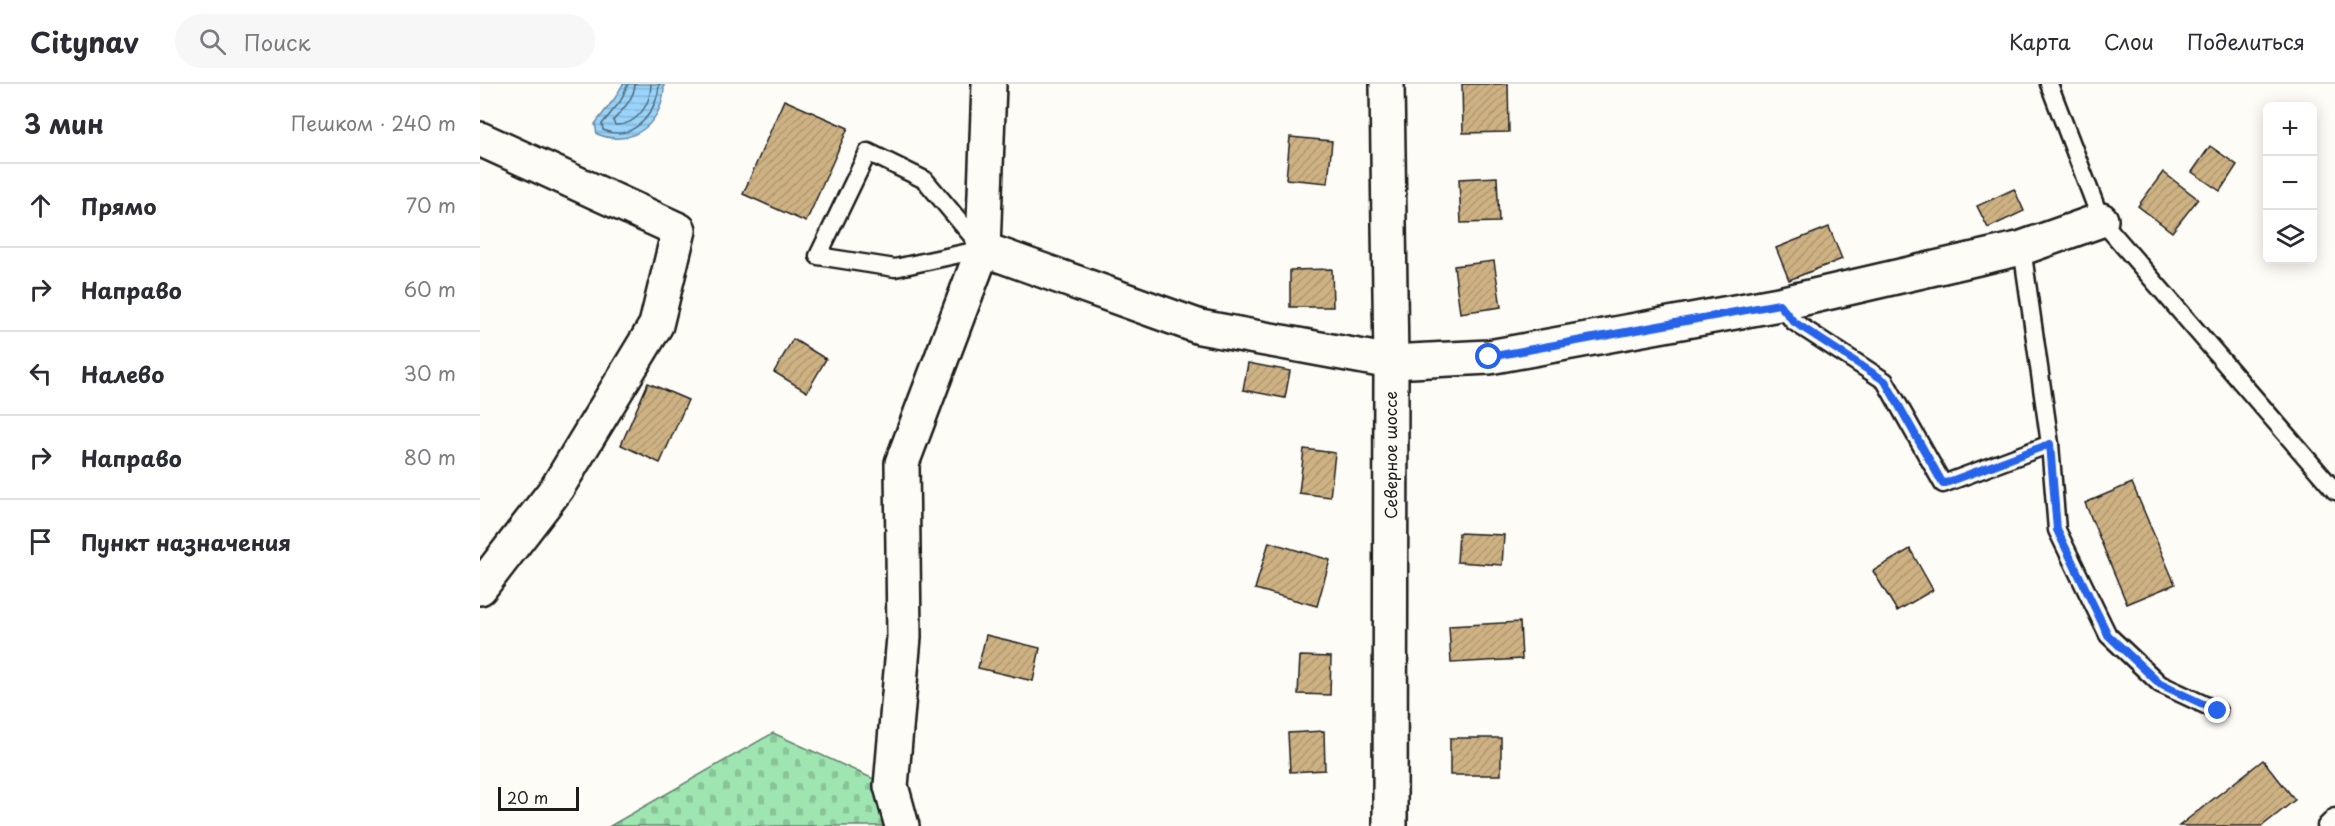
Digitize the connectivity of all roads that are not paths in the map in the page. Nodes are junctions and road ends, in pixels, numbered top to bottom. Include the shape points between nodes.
1 (989, 84) edge
2 (1387, 84) edge
3 (2049, 84) edge
4 (480, 138) edge
5 (2101, 220) junction
6 (2022, 248) junction
7 (983, 249) junction
8 (1779, 304) junction
9 (1391, 362) junction
10 (2050, 444) junction
11 (2335, 491) edge
12 (480, 588) edge
13 (2218, 711) dead end
14 (2335, 817) edge
15 (902, 826) edge
16 (1390, 826) edge
17 (2326, 826) edge

1 - 7 street
2 - 9 street, Северное шоссе
3 - 5 lane
4 - 12 street via 679,230 656,325 556,488
5 - 6 street
5 - 11 lane
6 - 8 street
6 - 10 lane
7 - 7 lane via 896,268 818,256 868,152 925,180
7 - 9 street via 1200,327
7 - 15 street via 902,463 904,637 891,786
8 - 9 street via 1489,357
8 - 10 lane via 1794,322 1885,381 1943,484
9 - 16 street, Северное шоссе
10 - 13 lane via 2057,530 2108,635 2160,684
14 - 17 lane

